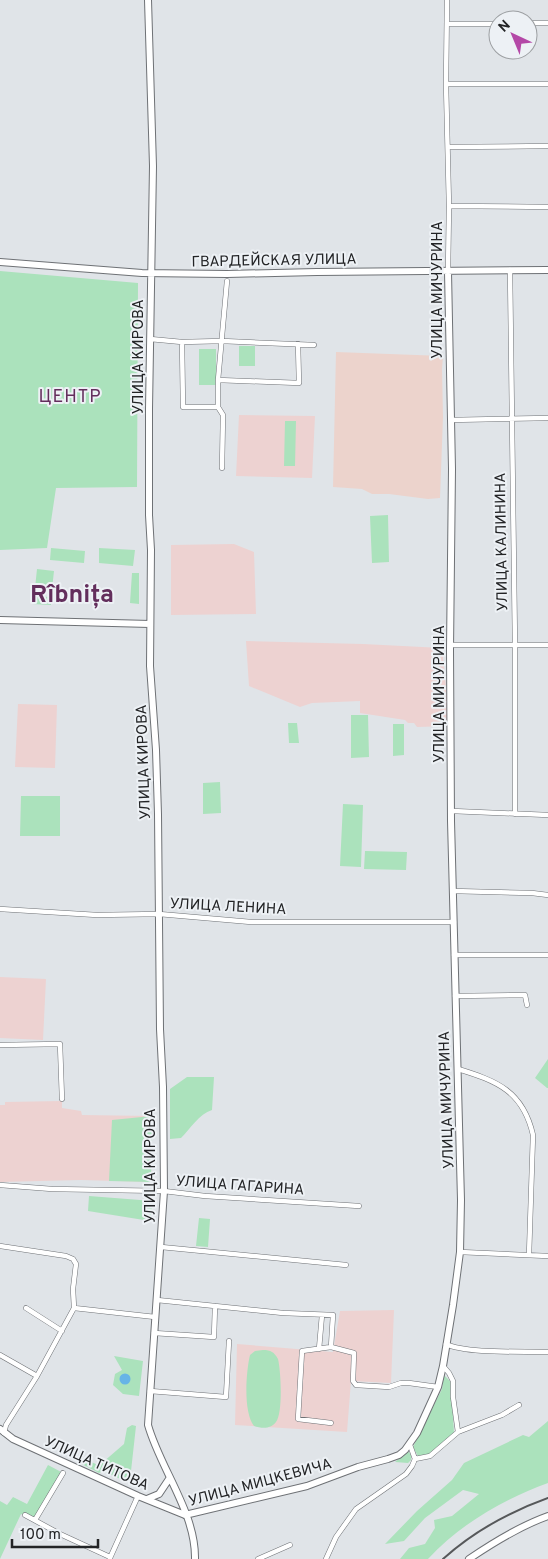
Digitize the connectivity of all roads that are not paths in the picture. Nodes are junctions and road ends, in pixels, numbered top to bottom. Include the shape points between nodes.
1 (148, 0) edge
2 (447, 0) edge
3 (446, 24) junction
4 (488, 24) edge
5 (446, 84) junction
6 (548, 84) edge
7 (448, 146) junction
8 (548, 146) edge
9 (449, 206) junction
10 (548, 207) edge
11 (0, 262) edge
12 (510, 270) junction
13 (548, 270) edge
14 (448, 272) junction
15 (150, 273) junction
16 (227, 281) dead end
17 (150, 339) junction
18 (222, 341) junction
19 (182, 342) junction
20 (298, 344) junction
21 (314, 345) dead end
22 (218, 380) junction
23 (218, 407) junction
24 (512, 418) junction
25 (548, 418) edge
26 (451, 420) junction
27 (222, 468) dead end
28 (0, 620) edge
29 (150, 624) junction
30 (450, 645) junction
31 (515, 645) junction
32 (548, 645) edge
33 (452, 811) junction
34 (515, 814) junction
35 (548, 815) edge
36 (453, 891) junction
37 (548, 895) edge
38 (0, 909) edge
39 (159, 914) junction
40 (454, 922) junction
41 (454, 955) junction
42 (548, 955) edge
43 (455, 996) junction
44 (527, 1005) dead end
45 (0, 1045) edge
46 (458, 1069) junction
47 (62, 1099) dead end
48 (0, 1184) edge
49 (164, 1191) junction
50 (359, 1206) dead end
51 (0, 1246) edge
52 (162, 1247) junction
53 (460, 1252) junction
54 (530, 1255) junction
55 (548, 1256) edge
56 (346, 1265) dead end
57 (157, 1300) junction
58 (215, 1306) junction
59 (26, 1308) dead end
60 (74, 1308) junction
61 (322, 1315) junction
62 (155, 1317) junction
63 (62, 1331) junction
64 (154, 1333) junction
65 (229, 1341) dead end
66 (446, 1344) junction
67 (332, 1348) junction
68 (319, 1349) junction
69 (548, 1352) edge
70 (0, 1355) edge
71 (443, 1366) junction
72 (37, 1376) junction
73 (438, 1387) junction
74 (150, 1391) junction
75 (519, 1405) dead end
76 (331, 1423) dead end
77 (2, 1431) edge
78 (458, 1432) junction
79 (410, 1445) junction
80 (415, 1459) junction
81 (63, 1473) dead end
82 (169, 1479) junction
83 (138, 1496) junction
84 (148, 1499) junction
85 (25, 1515) dead end
86 (185, 1515) junction
87 (548, 1516) edge
88 (35, 1520) junction
89 (290, 1545) dead end
90 (110, 1558) edge
91 (195, 1559) edge
92 (258, 1559) edge
93 (326, 1559) edge
94 (469, 1559) edge

1 - 15 street, УЛИЦА КИРОВА via 153,166
2 - 3 street, УЛИЦА МИЧУРИНА
3 - 4 street
3 - 5 street, УЛИЦА МИЧУРИНА
5 - 6 street
5 - 7 street, УЛИЦА МИЧУРИНА
7 - 8 street
7 - 9 street, УЛИЦА МИЧУРИНА
9 - 10 street
9 - 14 street, УЛИЦА МИЧУРИНА
11 - 15 street, ГВАРДЕЙСКАЯ УЛИЦА
12 - 13 street, ГВАРДЕЙСКАЯ УЛИЦА
12 - 14 street, ГВАРДЕЙСКАЯ УЛИЦА
12 - 24 street, УЛИЦА КАЛИНИНА
14 - 15 street, ГВАРДЕЙСКАЯ УЛИЦА
14 - 26 street, УЛИЦА МИЧУРИНА
15 - 17 street, УЛИЦА КИРОВА
16 - 18 street
17 - 19 street
17 - 29 street, УЛИЦА КИРОВА
18 - 19 street
18 - 20 street
18 - 22 street
19 - 23 street via 183,407
20 - 21 street
20 - 22 street via 298,383
22 - 23 street
23 - 27 street via 223,414
24 - 25 street
24 - 26 street
24 - 31 street, УЛИЦА КАЛИНИНА
26 - 30 street, УЛИЦА МИЧУРИНА
28 - 29 street
29 - 39 street, УЛИЦА КИРОВА
30 - 31 street
30 - 33 street, УЛИЦА МИЧУРИНА
31 - 32 street
31 - 34 street, УЛИЦА КАЛИНИНА
33 - 34 street
33 - 36 street, УЛИЦА МИЧУРИНА
34 - 35 street
36 - 37 street
36 - 40 street, УЛИЦА МИЧУРИНА
38 - 39 street, УЛИЦА ЛЕНИНА via 97,915
39 - 40 street, УЛИЦА ЛЕНИНА via 250,922
39 - 49 street, УЛИЦА КИРОВА
40 - 41 street, УЛИЦА МИЧУРИНА
41 - 42 street
41 - 43 street, УЛИЦА МИЧУРИНА
43 - 44 street via 525,995
43 - 46 street, УЛИЦА МИЧУРИНА
45 - 47 street via 60,1044
46 - 53 street, УЛИЦА МИЧУРИНА
46 - 54 street via 492,1080 504,1088 529,1119 533,1135
48 - 49 street, УЛИЦА ГАГАРИНА via 52,1189
49 - 50 street, УЛИЦА ГАГАРИНА
49 - 52 street, УЛИЦА КИРОВА
51 - 60 street via 73,1259 76,1264
52 - 56 street
52 - 57 street, УЛИЦА КИРОВА
53 - 54 street
53 - 66 street, УЛИЦА МИЧУРИНА
54 - 55 street
57 - 58 street
57 - 62 street, УЛИЦА КИРОВА
58 - 61 street
58 - 64 street via 214,1337
59 - 63 street
60 - 62 street
60 - 63 street
61 - 67 street via 333,1315
61 - 68 street
62 - 64 street, УЛИЦА КИРОВА
63 - 72 street
64 - 74 street, УЛИЦА КИРОВА
65 - 74 street via 226,1397
66 - 69 street via 472,1350
66 - 71 street, УЛИЦА МИЧУРИНА
67 - 68 street
67 - 73 street via 354,1353 353,1381 356,1385 390,1387 409,1383
68 - 76 street via 302,1352 298,1420
70 - 72 street
71 - 73 street, УЛИЦА МИЧУРИНА
71 - 78 street via 453,1381
72 - 77 street
73 - 79 street
74 - 82 street, УЛИЦА КИРОВА via 148,1425
75 - 78 street
77 - 83 street, УЛИЦА ТИТОВА
78 - 80 street via 430,1456
79 - 80 street
79 - 86 street, УЛИЦА МИЦКЕВИЧА via 399,1455 307,1486
80 - 93 street via 406,1474 356,1509 336,1537
81 - 88 street
82 - 84 street via 159,1494
82 - 86 street, УЛИЦА КИРОВА
83 - 84 street, УЛИЦА ТИТОВА
83 - 90 street
84 - 86 street, УЛИЦА ТИТОВА
85 - 88 street
86 - 91 street, УЛИЦА МИЦКЕВИЧА via 192,1533
87 - 94 street via 492,1543
88 - 90 street
89 - 92 street

